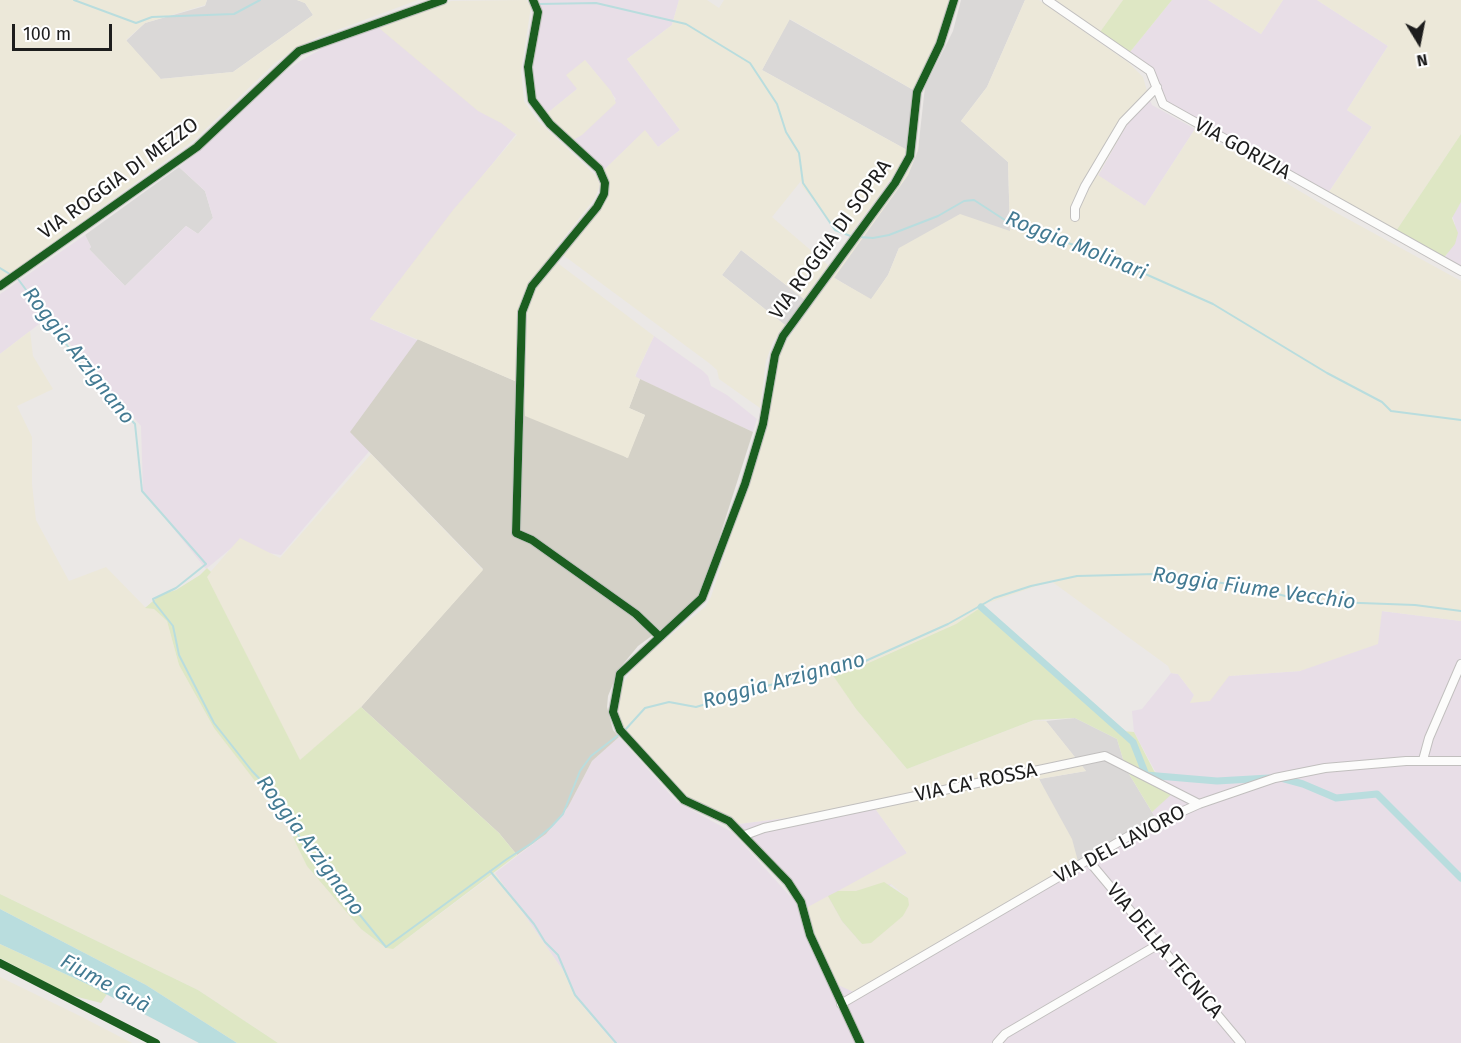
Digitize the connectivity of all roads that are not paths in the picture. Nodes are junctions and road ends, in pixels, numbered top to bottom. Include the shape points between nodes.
1 (443, 0) edge
2 (533, 0) edge
3 (954, 0) edge
4 (1047, 0) edge
5 (1156, 87) junction
6 (1075, 217) dead end
7 (1461, 272) edge
8 (0, 286) edge
9 (660, 637) junction
10 (1461, 664) edge
11 (1423, 760) junction
12 (1461, 762) edge
13 (1199, 804) junction
14 (745, 835) junction
15 (1088, 860) junction
16 (1158, 944) junction
17 (841, 1004) junction
18 (860, 1043) edge
19 (997, 1043) edge
20 (1240, 1043) edge

1 - 8 street, VIA ROGGIA DI MEZZO via 299,51 197,147
2 - 9 street via 538,12 528,67 532,100 550,124 599,169 605,183 597,207 532,286 522,312 516,533 532,540 627,607
3 - 9 street, VIA ROGGIA DI SOPRA via 940,44 917,92 910,156 895,183 783,336 775,355 763,424 745,484 702,598
4 - 5 street, VIA GORIZIA via 1150,71
5 - 6 street via 1123,122 1085,186
5 - 7 street, VIA GORIZIA via 1163,104
9 - 14 street, VIA ROGGIA DI SOPRA via 620,674 613,712 620,730 684,800 729,821
10 - 11 street
11 - 12 street, VIA DEL LAVORO
11 - 13 street, VIA DEL LAVORO via 1324,768 1275,778
13 - 14 street, VIA CA' ROSSA via 1105,756
13 - 15 street, VIA DEL LAVORO via 1134,833
14 - 17 street via 801,902 810,935
15 - 16 street, VIA DELLA TECNICA
15 - 17 street, VIA DEL LAVORO
16 - 19 street via 1005,1034
16 - 20 street, VIA DELLA TECNICA
17 - 18 street

